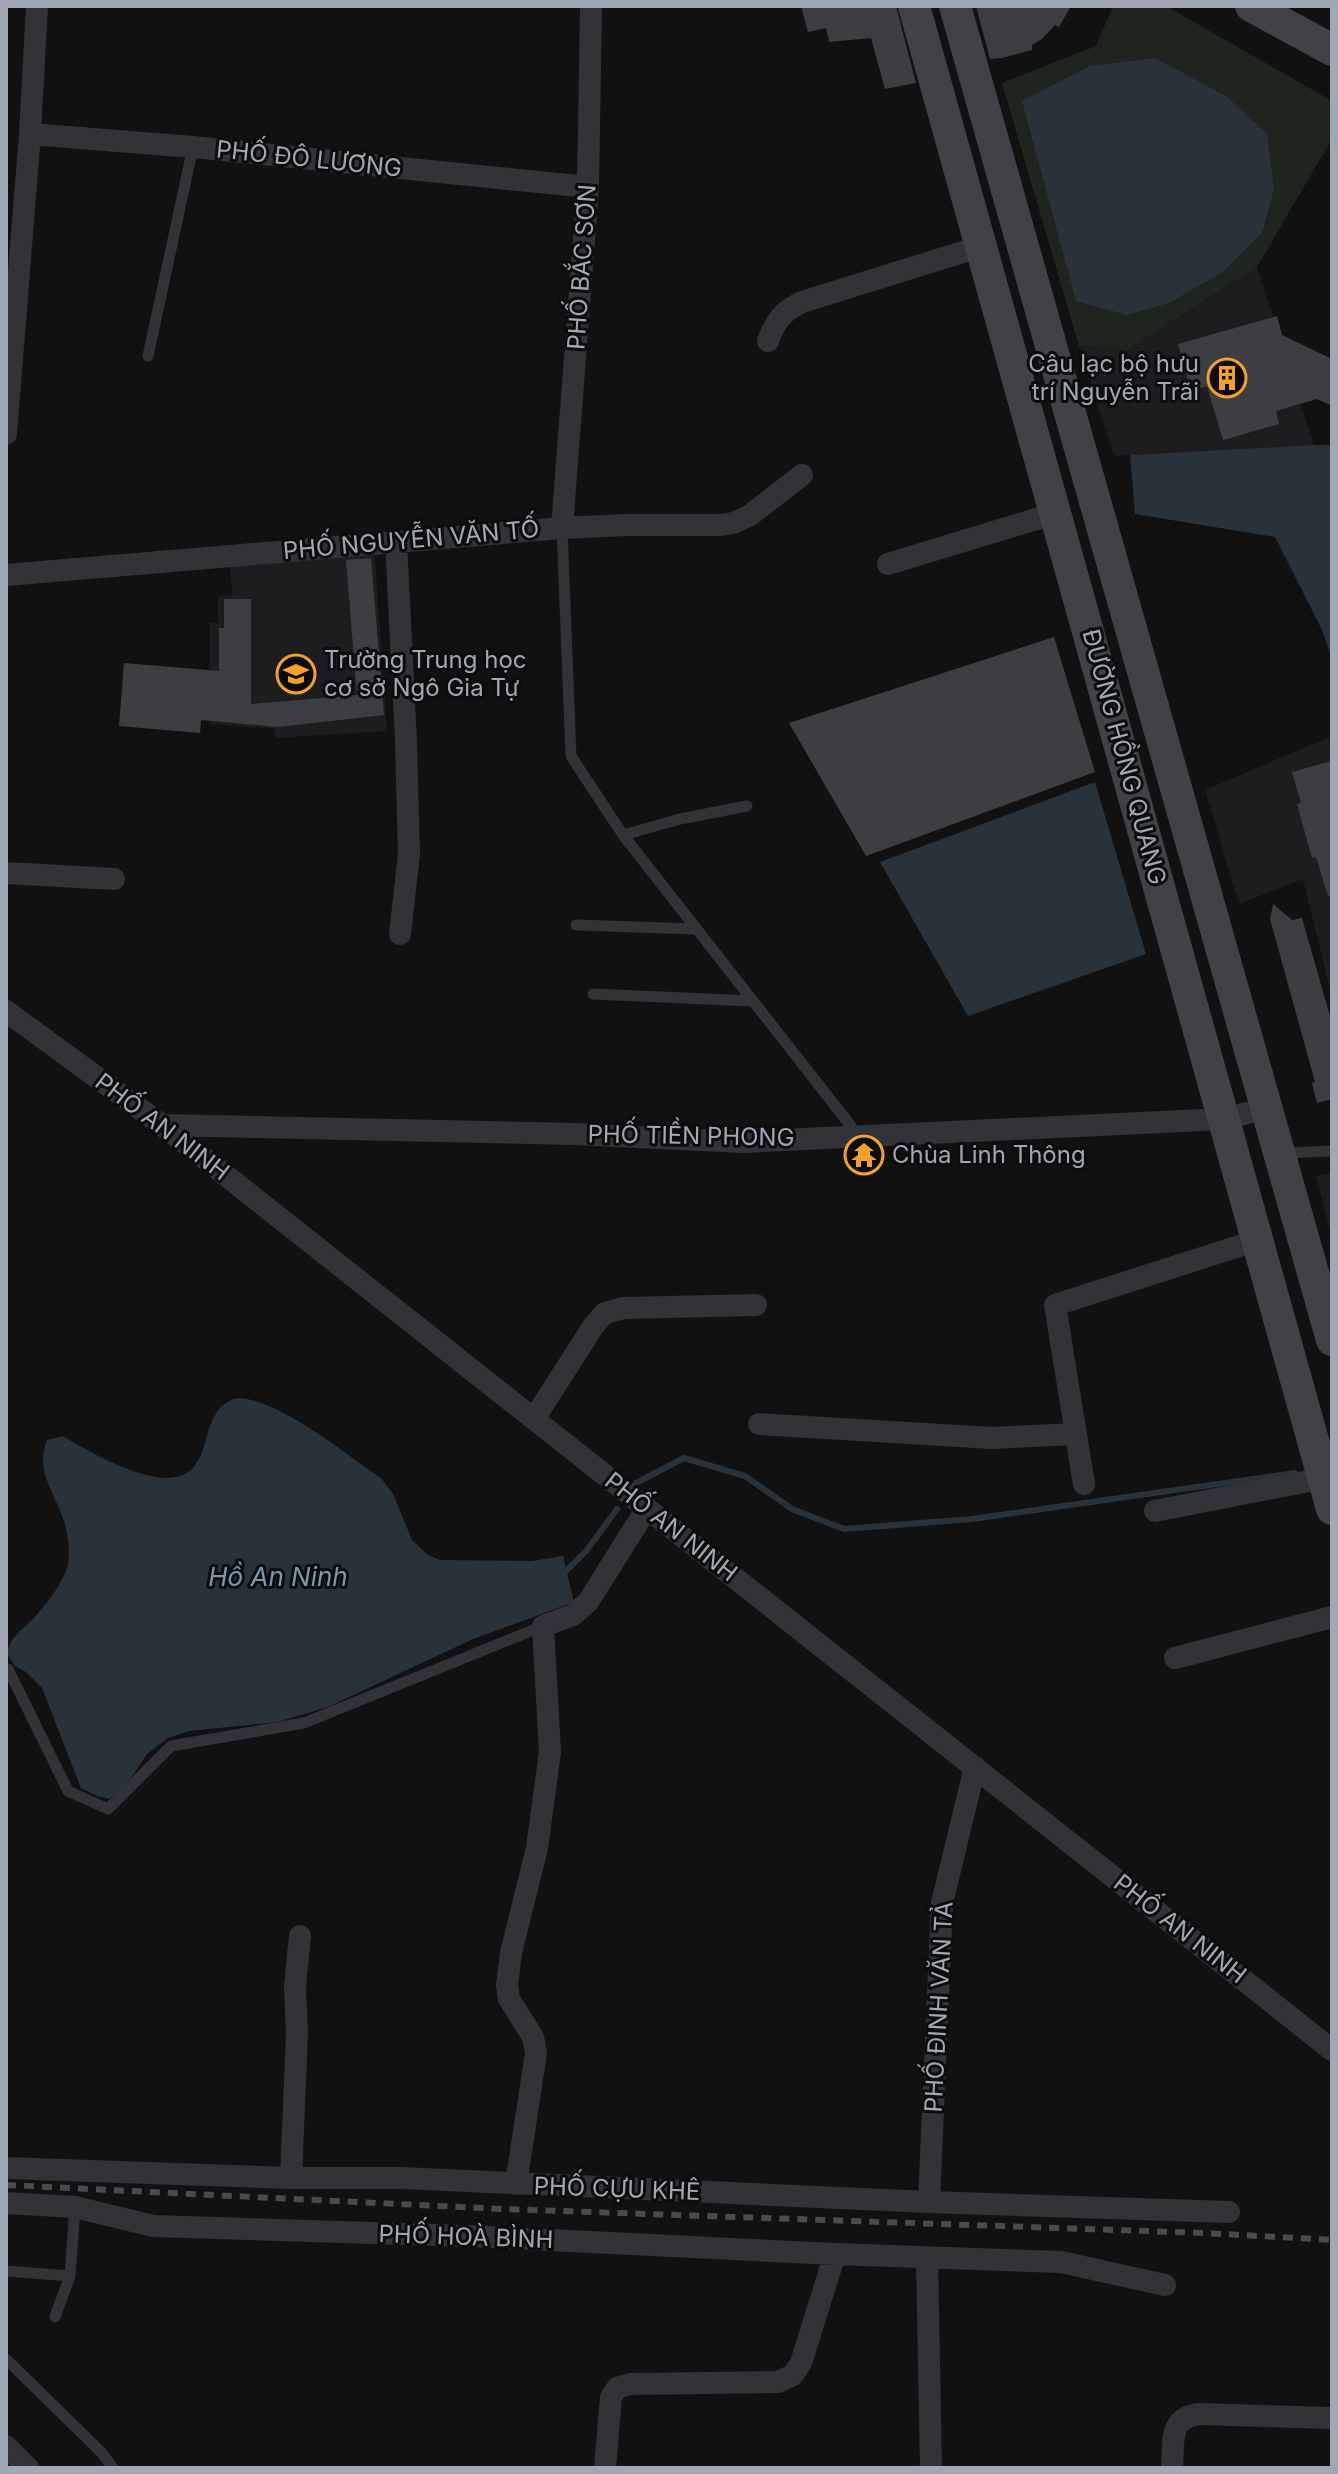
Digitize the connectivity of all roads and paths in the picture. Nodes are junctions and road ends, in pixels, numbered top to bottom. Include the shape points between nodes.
1 (37, 6) edge
2 (591, 6) edge
3 (914, 6) edge
4 (955, 6) edge
5 (1251, 6) edge
6 (1332, 50) edge
7 (30, 134) junction
8 (193, 147) junction
9 (588, 187) junction
10 (982, 246) junction
11 (768, 341) dead end
12 (148, 356) dead end
13 (1067, 402) junction
14 (1028, 411) junction
15 (6, 434) edge
16 (802, 475) dead end
17 (1056, 513) junction
18 (562, 528) junction
19 (396, 542) junction
20 (888, 564) dead end
21 (6, 575) edge
22 (747, 806) dead end
23 (623, 835) junction
24 (1195, 854) junction
25 (1154, 865) junction
26 (6, 873) edge
27 (114, 879) dead end
28 (576, 925) dead end
29 (696, 929) junction
30 (400, 934) dead end
31 (593, 994) dead end
32 (752, 1001) junction
33 (6, 1011) edge
34 (1267, 1108) junction
35 (1224, 1119) junction
36 (162, 1125) junction
37 (858, 1135) junction
38 (1332, 1151) edge
39 (1279, 1153) junction
40 (1258, 1240) junction
41 (756, 1305) dead end
42 (1332, 1340) edge
43 (534, 1419) junction
44 (759, 1424) dead end
45 (1076, 1434) junction
46 (1084, 1484) dead end
47 (1329, 1493) edge
48 (647, 1508) junction
49 (1155, 1511) dead end
50 (1332, 1617) edge
51 (543, 1626) junction
52 (1175, 1658) dead end
53 (6, 1669) edge
54 (975, 1767) junction
55 (300, 1936) dead end
56 (1332, 2050) edge
57 (6, 2168) edge
58 (291, 2178) junction
59 (516, 2184) junction
60 (929, 2202) junction
61 (6, 2203) edge
62 (75, 2207) junction
63 (1229, 2212) dead end
64 (835, 2254) junction
65 (927, 2258) junction
66 (6, 2271) edge
67 (70, 2276) junction
68 (1165, 2285) dead end
69 (55, 2317) dead end
70 (6, 2359) edge
71 (1332, 2418) edge
72 (6, 2446) edge
73 (28, 2468) edge
74 (113, 2468) edge
75 (605, 2468) edge
76 (931, 2468) edge
77 (1172, 2468) edge

1 - 7 street
2 - 9 street, PHỐ BẮC SƠN
3 - 10 street, ĐƯỜNG HỒNG QUANG
4 - 13 street, ĐƯỜNG HỒNG QUANG
5 - 6 street
7 - 8 street, PHỐ ĐÔ LƯƠNG
7 - 15 street
8 - 9 street, PHỐ ĐÔ LƯƠNG
8 - 12 lane
9 - 18 street, PHỐ BẮC SƠN
10 - 11 street via 788,308
10 - 14 street, ĐƯỜNG HỒNG QUANG
13 - 14 street
13 - 24 street, ĐƯỜNG HỒNG QUANG
14 - 17 street, ĐƯỜNG HỒNG QUANG
16 - 18 street, PHỐ NGUYỄN VĂN TỐ via 733,523
17 - 20 street
17 - 25 street, ĐƯỜNG HỒNG QUANG
18 - 19 street, PHỐ NGUYỄN VĂN TỐ
18 - 23 lane via 571,756
19 - 21 street, PHỐ NGUYỄN VĂN TỐ
19 - 30 street via 409,854
22 - 23 lane
23 - 29 lane
24 - 25 street
24 - 34 street, ĐƯỜNG HỒNG QUANG
25 - 35 street, ĐƯỜNG HỒNG QUANG
26 - 27 street
28 - 29 lane
29 - 32 lane
31 - 32 lane
32 - 37 lane
33 - 36 street, PHỐ AN NINH
34 - 35 street, PHỐ TIỀN PHONG
34 - 39 street, ĐƯỜNG HỒNG QUANG
35 - 37 street, PHỐ TIỀN PHONG
35 - 40 street, ĐƯỜNG HỒNG QUANG
36 - 37 street, PHỐ TIỀN PHONG via 743,1142
36 - 43 street, PHỐ AN NINH
38 - 39 lane
39 - 42 street, ĐƯỜNG HỒNG QUANG
40 - 45 street via 1055,1305
40 - 47 street, ĐƯỜNG HỒNG QUANG
41 - 43 street via 605,1313
43 - 48 street, PHỐ AN NINH
44 - 45 street via 979,1438
45 - 46 street
47 - 49 street
48 - 51 street via 588,1602 573,1615
48 - 54 street, PHỐ AN NINH
50 - 52 street
51 - 53 lane via 304,1723 171,1746 108,1809 68,1791
51 - 59 street via 550,1752 537,1848 507,1985 536,2053
54 - 56 street, PHỐ AN NINH
54 - 60 street, PHỐ ĐINH VĂN TẢ via 942,1903
55 - 58 street
57 - 58 street, PHỐ CỰU KHÊ
58 - 59 street, PHỐ CỰU KHÊ
59 - 60 street, PHỐ CỰU KHÊ
60 - 63 street, PHỐ CỰU KHÊ
61 - 62 street, PHỐ HOÀ BÌNH
62 - 64 street, PHỐ HOÀ BÌNH via 153,2226
62 - 67 lane
64 - 65 street, PHỐ HOÀ BÌNH
64 - 75 street via 793,2375 778,2382 617,2388 611,2397
65 - 68 street, PHỐ HOÀ BÌNH via 1061,2262
65 - 76 street
66 - 67 lane
67 - 69 lane
70 - 74 lane
71 - 77 street via 1186,2416 1174,2432
72 - 73 street

